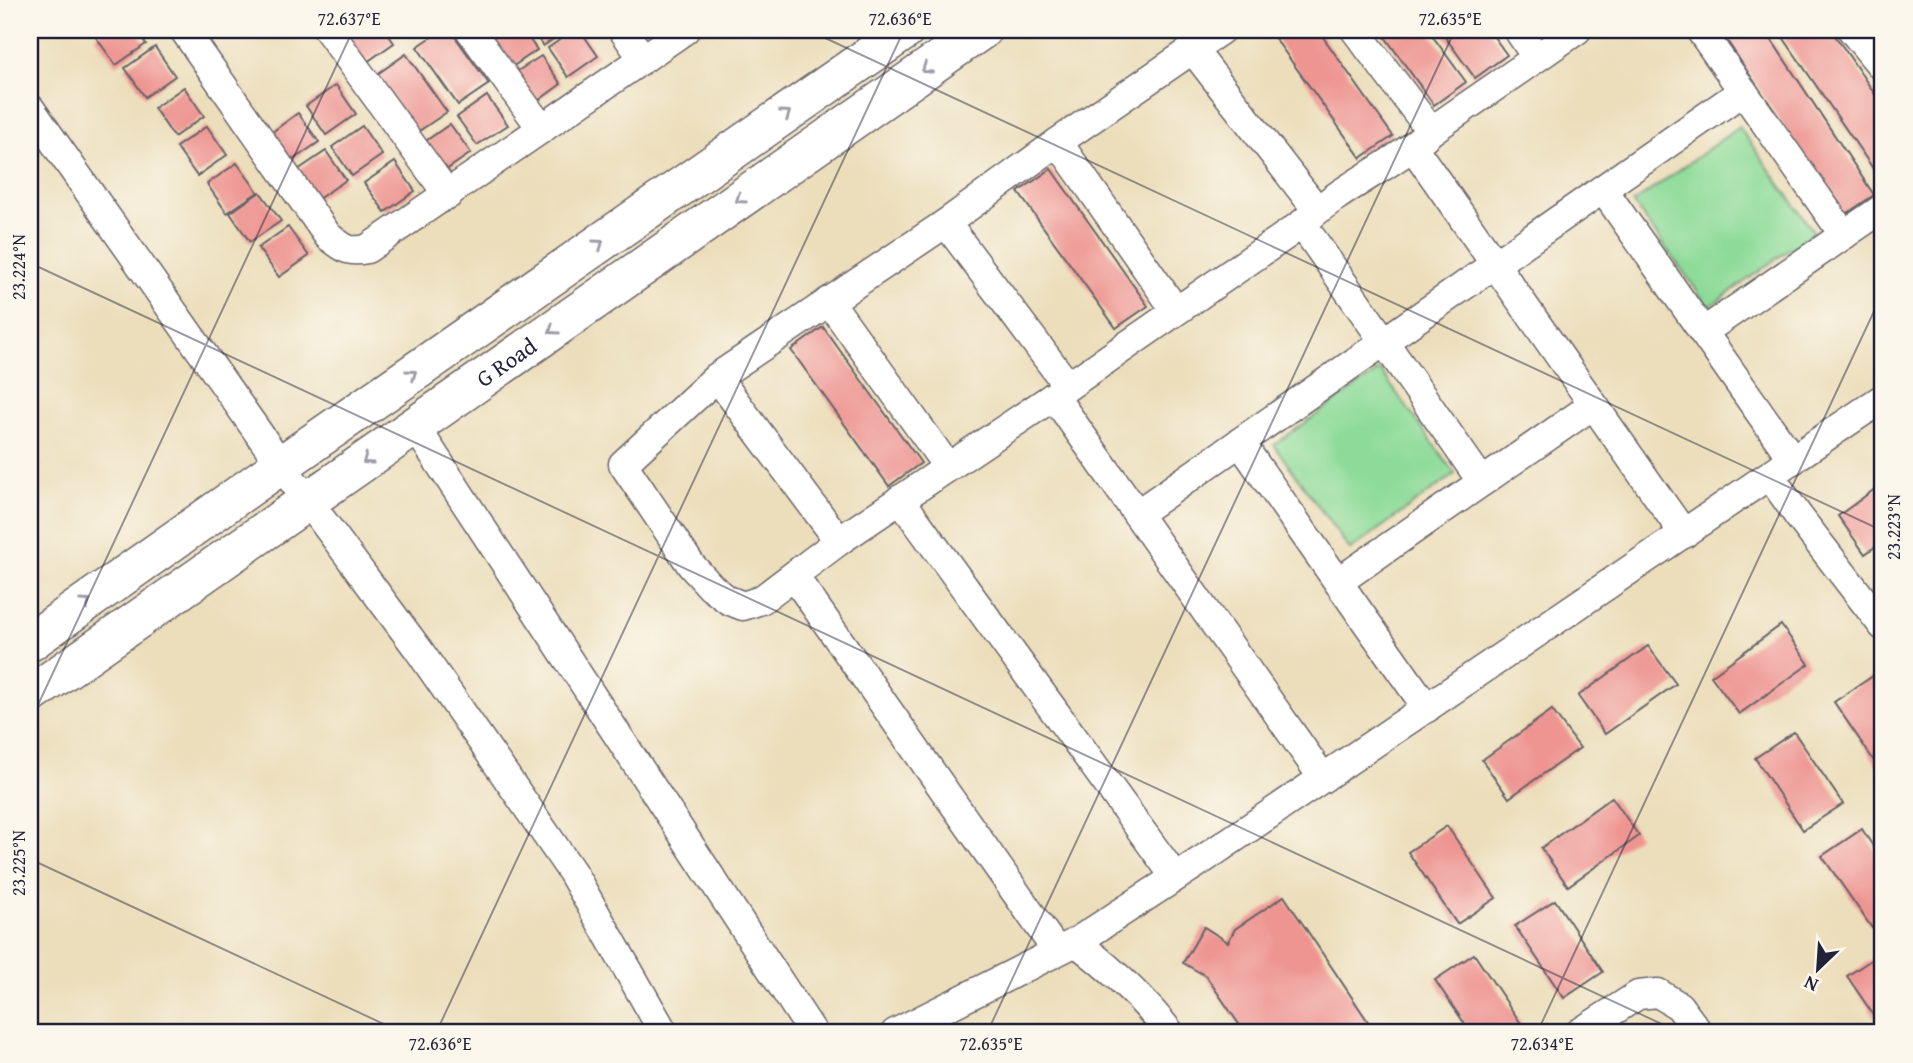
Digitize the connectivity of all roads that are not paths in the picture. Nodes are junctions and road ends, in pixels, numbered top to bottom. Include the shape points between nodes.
1 (327, 30) edge
2 (470, 30) edge
3 (623, 30) edge
4 (685, 30) edge
5 (906, 30) edge
6 (982, 30) edge
7 (1221, 30) edge
8 (1355, 30) edge
9 (1518, 30) edge
10 (1577, 30) edge
11 (1700, 30) edge
12 (1852, 30) edge
13 (197, 34) edge
14 (1193, 50) junction
15 (1536, 57) junction
16 (643, 59) junction
17 (1883, 68) edge
18 (1743, 91) junction
19 (30, 108) edge
20 (542, 130) junction
21 (1422, 139) junction
22 (1058, 142) junction
23 (1603, 188) junction
24 (448, 195) junction
25 (1883, 208) edge
26 (1309, 217) junction
27 (946, 223) junction
28 (1844, 235) junction
29 (1494, 264) junction
30 (829, 301) junction
31 (1176, 311) junction
32 (1703, 332) junction
33 (1384, 342) junction
34 (717, 377) junction
35 (1061, 391) junction
36 (1883, 398) edge
37 (1594, 405) junction
38 (415, 426) junction
39 (1240, 442) junction
40 (281, 465) junction
41 (947, 466) junction
42 (1782, 468) junction
43 (1482, 482) junction
44 (900, 499) junction
45 (308, 501) junction
46 (1137, 514) junction
47 (1684, 534) junction
48 (839, 541) junction
49 (794, 576) junction
50 (1338, 582) junction
51 (1883, 626) edge
52 (30, 642) edge
53 (30, 695) edge
54 (1427, 708) junction
55 (1322, 778) junction
56 (1175, 877) junction
57 (1066, 946) junction
58 (664, 1033) edge
59 (813, 1033) edge
60 (895, 1033) edge
61 (1170, 1033) edge
62 (1579, 1033) edge
63 (1699, 1033) edge

1 - 24 street
2 - 20 street
3 - 16 street
4 - 16 street
40 -> 5 street, G Road
6 -> 38 street, G Road
7 - 14 street
8 - 21 street
9 - 15 street
10 - 15 street
11 - 18 street
12 - 17 street
13 - 24 street via 328,236 344,247 353,252 367,249
14 - 22 street
14 - 26 street
15 - 21 street
16 - 20 street
18 - 23 street
18 - 28 street
19 - 40 street
20 - 24 street
21 - 26 street
21 - 29 street
22 - 27 street
22 - 31 street
23 - 29 street
23 - 32 street
25 - 28 street
26 - 31 street
26 - 33 street
27 - 30 street
27 - 35 street
28 - 32 street
29 - 33 street
29 - 37 street
30 - 34 street
30 - 41 street
31 - 35 street
32 - 42 street
33 - 39 street
33 - 43 street
34 - 48 street
34 - 49 street via 623,464 691,565 728,600 743,606 761,600
35 - 41 street
35 - 46 street
36 - 42 street
37 - 43 street
37 - 47 street
38 -> 45 street, G Road
38 - 59 street
39 - 46 street
39 - 50 street
40 - 45 street
52 -> 40 street, G Road
41 - 44 street
42 - 47 street
42 - 51 street via 1799,517
43 - 50 street
44 - 48 street
44 - 56 street
45 - 53 street, G Road
45 - 58 street via 418,649 572,872
46 - 55 street
47 - 54 street
48 - 49 street
49 - 57 street
50 - 54 street
54 - 55 street
55 - 56 street
56 - 57 street
57 - 60 street
57 - 61 street via 1125,982
62 - 63 street via 1638,995 1658,993 1679,1006

